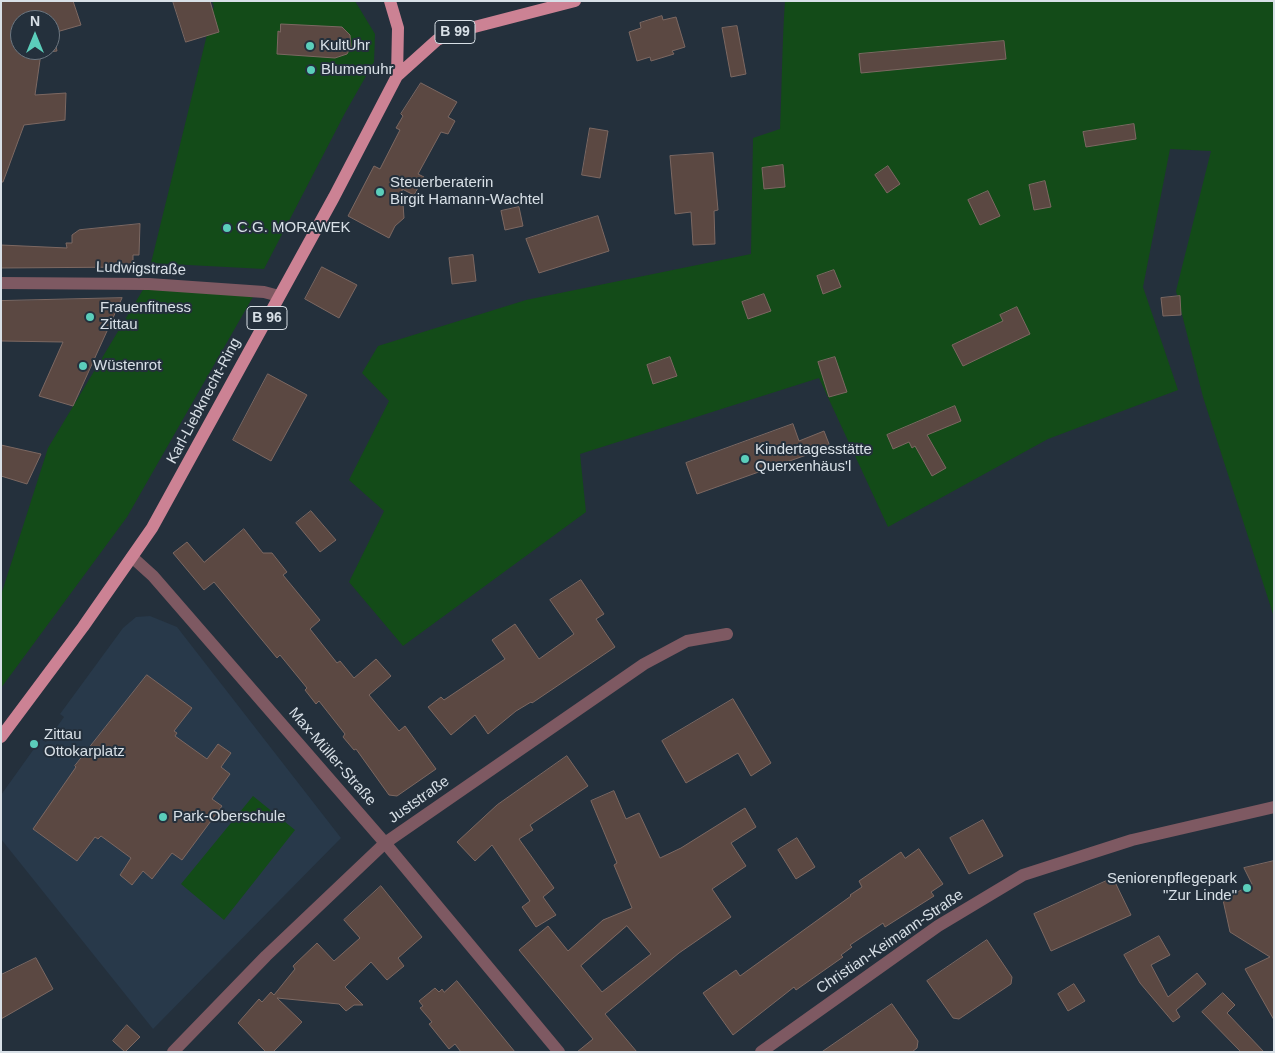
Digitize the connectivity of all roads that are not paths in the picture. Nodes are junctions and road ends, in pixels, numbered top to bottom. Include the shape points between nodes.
1 (390, 1) edge
2 (575, 1) edge
3 (397, 76) junction
4 (1, 282) edge
5 (279, 296) junction
6 (132, 558) junction
7 (727, 634) dead end
8 (1, 737) edge
9 (1274, 807) edge
10 (385, 843) junction
11 (173, 1052) edge
12 (559, 1052) edge
13 (761, 1052) edge

1 - 3 main road, Karl-Liebknecht-Ring / B 96 via 398,28
2 - 3 main road, B 99 via 454,32 438,40
3 - 5 main road, Karl-Liebknecht-Ring / B 96
4 - 5 street, Ludwigstraße via 149,284 264,292
5 - 6 main road, Karl-Liebknecht-Ring / B 96 via 171,496
6 - 8 main road, Karl-Liebknecht-Ring / B 96
6 - 10 street, Max-Müller-Straße via 153,576
7 - 10 street, Juststraße via 686,641 644,664
9 - 13 street, Christian-Keimann-Straße via 1132,840 1023,875 938,926
10 - 11 street, Juststraße via 266,956
10 - 12 street, Max-Müller-Straße

